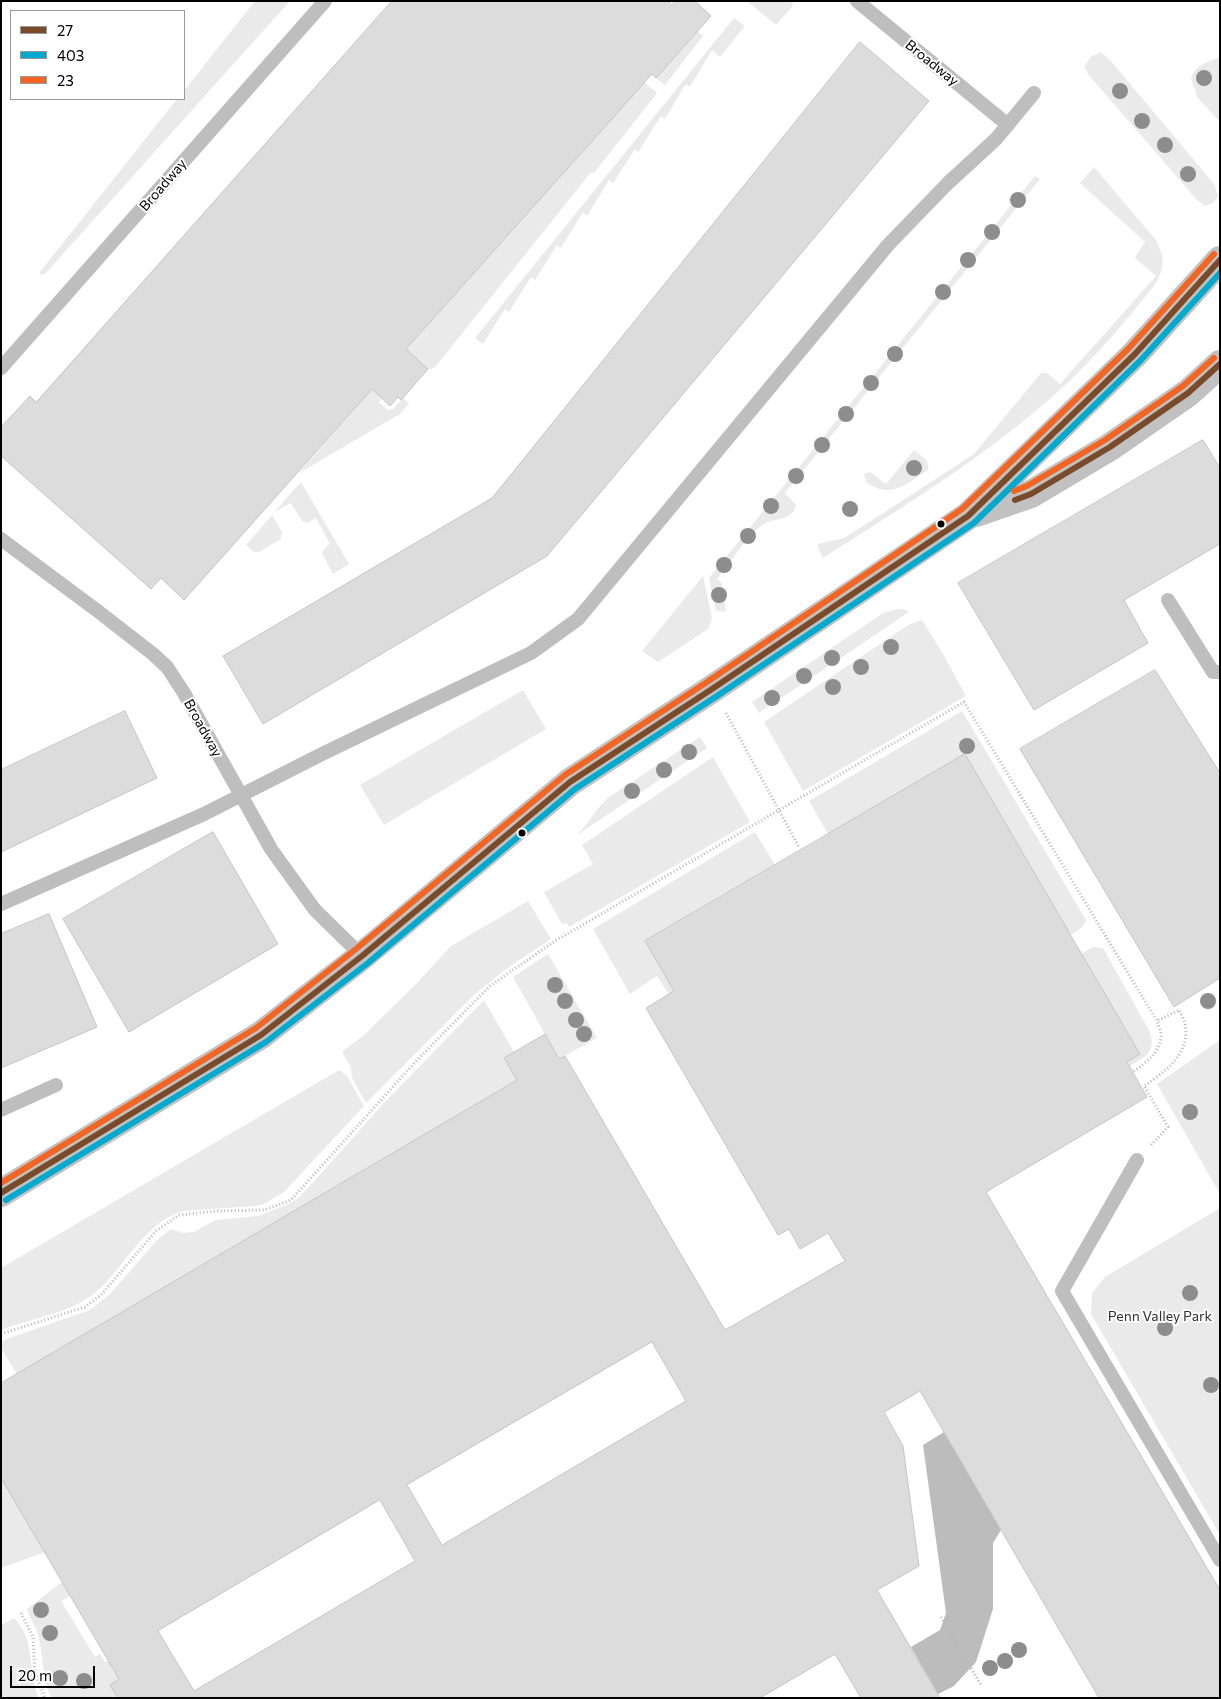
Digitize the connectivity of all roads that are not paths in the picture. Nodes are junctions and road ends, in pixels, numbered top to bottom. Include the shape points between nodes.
1 (325, 1) edge
2 (857, 1) edge
3 (1034, 93) dead end
4 (1008, 125) junction
5 (1220, 260) edge
6 (1220, 364) edge
7 (1, 368) edge
8 (968, 516) junction
9 (1, 539) edge
10 (1168, 600) dead end
11 (1220, 672) edge
12 (1, 904) edge
13 (362, 956) junction
14 (56, 1085) dead end
15 (1, 1110) edge
16 (1137, 1160) road end
17 (1, 1193) edge
18 (1220, 1560) edge

1 - 7 lane, Broadway
2 - 4 lane, Broadway
3 - 4 lane
4 - 12 lane via 888,246 578,619 531,653 204,814
5 - 8 main road via 1135,354
6 - 8 main road via 1188,393 1110,447 1032,494
8 - 13 main road via 570,782
9 - 13 lane, Broadway via 167,667 271,849 315,910
10 - 11 lane via 1213,672
13 - 17 main road via 261,1035
14 - 15 lane
16 - 18 lane via 1062,1291

